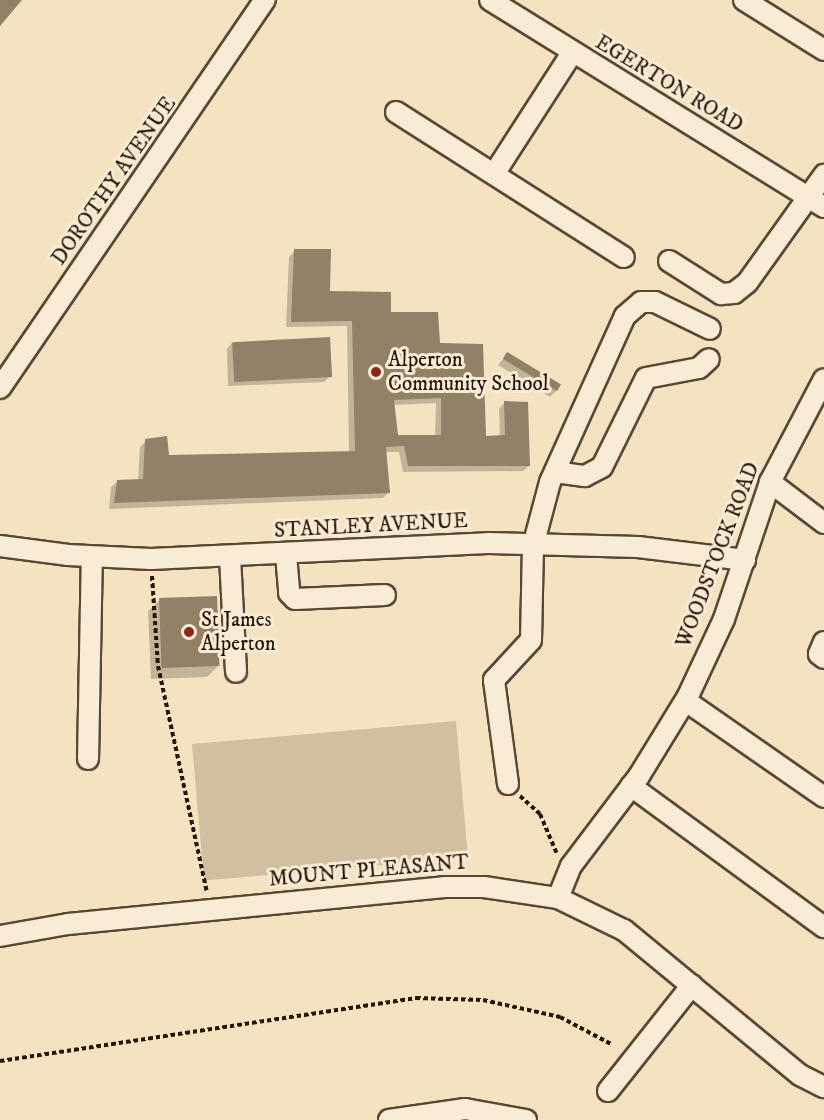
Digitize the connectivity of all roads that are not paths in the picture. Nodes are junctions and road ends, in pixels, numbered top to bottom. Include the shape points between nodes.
1 (265, 0) edge
2 (490, 0) edge
3 (744, 0) edge
4 (824, 50) edge
5 (572, 53) junction
6 (396, 112) dead end
7 (494, 174) junction
8 (824, 175) edge
9 (816, 202) edge
10 (624, 257) dead end
11 (669, 261) dead end
12 (710, 329) dead end
13 (709, 359) dead end
14 (824, 379) edge
15 (0, 388) edge
16 (555, 472) junction
17 (770, 482) junction
18 (824, 523) edge
19 (0, 546) edge
20 (533, 546) junction
21 (286, 555) junction
22 (92, 557) junction
23 (230, 557) junction
24 (745, 560) junction
25 (385, 595) dead end
26 (824, 642) edge
27 (824, 658) edge
28 (236, 672) dead end
29 (686, 701) junction
30 (88, 759) dead end
31 (508, 784) road end
32 (631, 786) junction
33 (824, 796) edge
34 (558, 898) junction
35 (824, 927) edge
36 (0, 936) edge
37 (692, 985) junction
38 (824, 1087) edge
39 (608, 1091) dead end
40 (389, 1120) edge
41 (526, 1120) edge

1 - 15 street, DOROTHY AVENUE via 205,94
2 - 5 street, EGERTON ROAD
3 - 4 street
5 - 7 street
5 - 9 street, EGERTON ROAD
6 - 7 street
7 - 10 street
8 - 9 street
9 - 11 street via 747,284 734,293 721,294
12 - 16 street via 655,302 641,303 625,316
13 - 16 street via 699,368 646,378 602,467 585,476
14 - 17 street, WOODSTOCK ROAD
16 - 20 street
17 - 18 street
17 - 24 street, WOODSTOCK ROAD
19 - 22 street, STANLEY AVENUE
20 - 21 street, STANLEY AVENUE via 488,543
20 - 24 street, STANLEY AVENUE via 638,547
20 - 31 street via 531,640 494,680
21 - 23 street, STANLEY AVENUE
21 - 25 street via 289,593 295,599
22 - 23 street, STANLEY AVENUE
22 - 30 street
23 - 28 street
24 - 29 street, WOODSTOCK ROAD via 724,619
26 - 27 street via 819,654
29 - 32 street, WOODSTOCK ROAD
29 - 33 street
32 - 34 street, WOODSTOCK ROAD via 571,866
32 - 35 street
34 - 36 street, MOUNT PLEASANT via 484,886 444,887 211,909
34 - 37 street, MOUNT PLEASANT via 624,930
37 - 38 street, MOUNT PLEASANT via 800,1075
37 - 39 street
40 - 41 street via 465,1108

